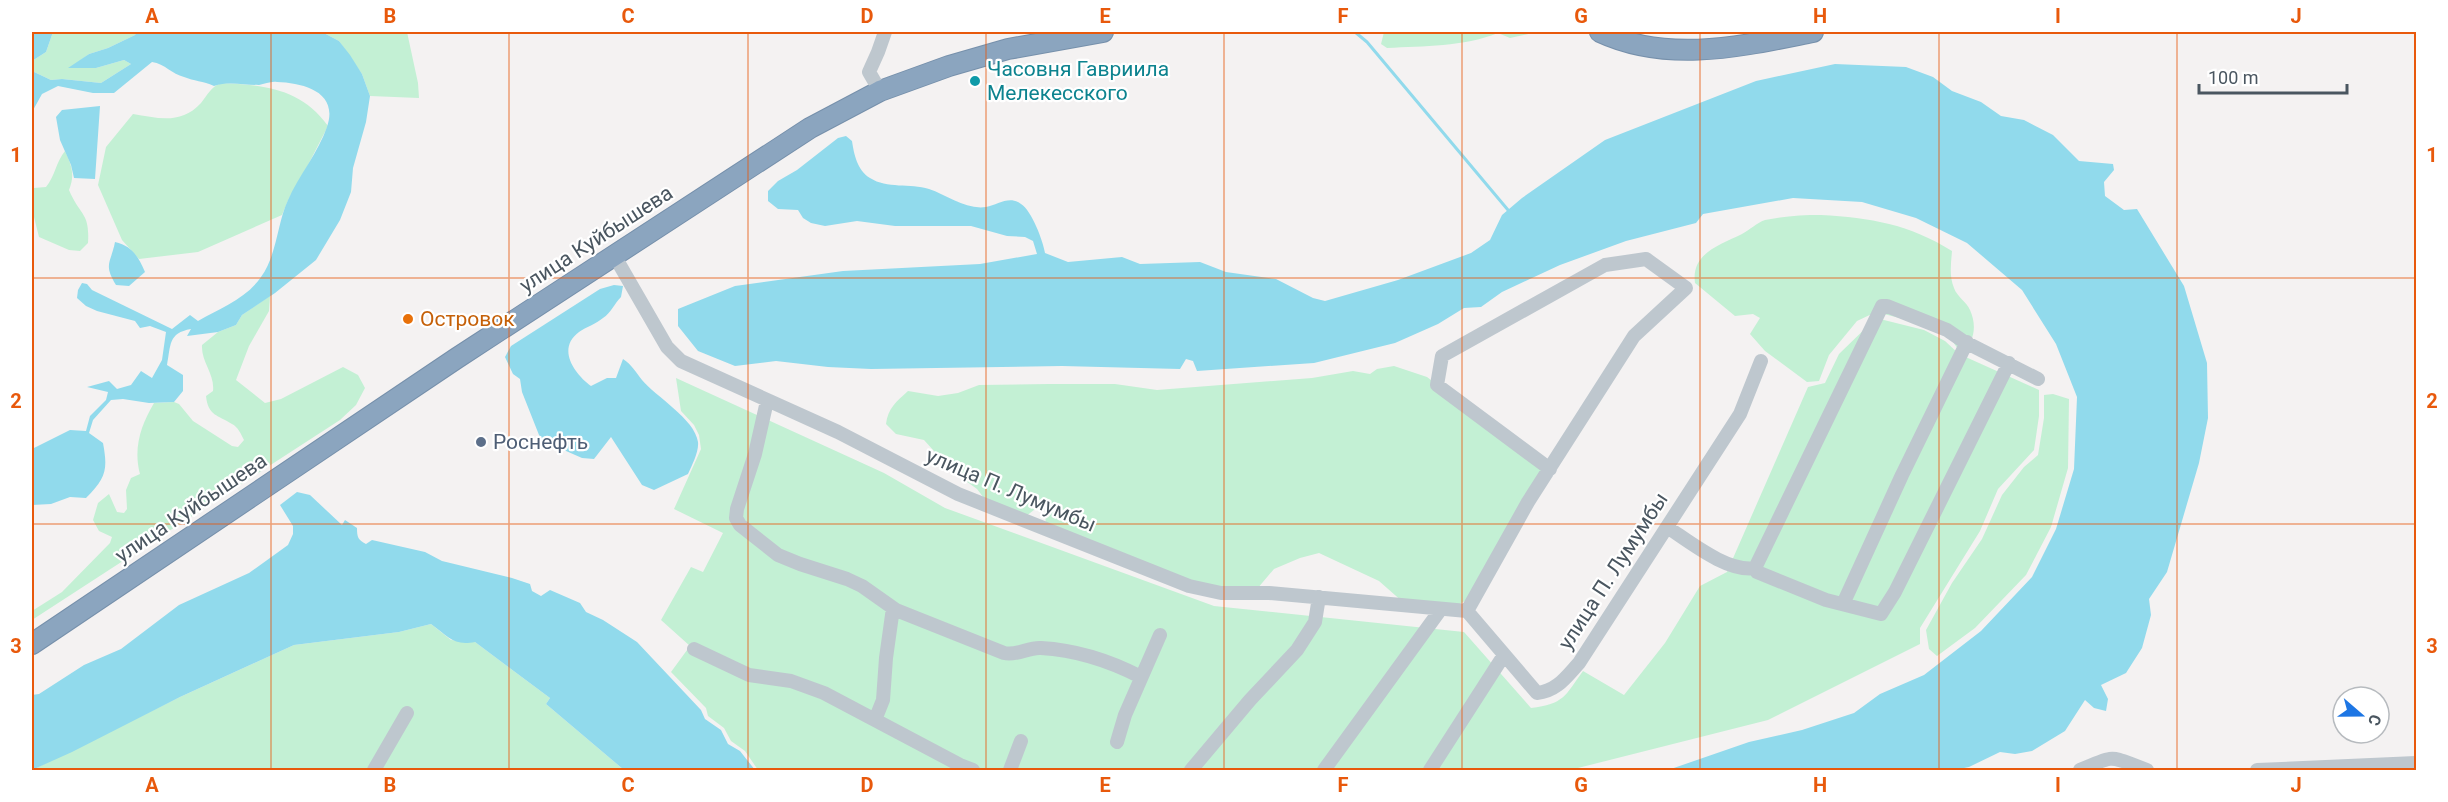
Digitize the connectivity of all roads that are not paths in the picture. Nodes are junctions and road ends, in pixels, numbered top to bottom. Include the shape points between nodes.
1 (885, 32) edge
2 (1103, 32) edge
3 (1600, 32) edge
4 (1813, 32) edge
5 (880, 91) junction
6 (614, 255) junction
7 (1966, 342) junction
8 (1761, 361) dead end
9 (2009, 363) junction
10 (2038, 378) dead end
11 (767, 401) junction
12 (1550, 469) junction
13 (1667, 527) junction
14 (1756, 568) junction
15 (1319, 597) junction
16 (1843, 604) junction
17 (893, 608) junction
18 (1441, 609) junction
19 (1467, 611) junction
20 (1160, 635) dead end
21 (32, 644) edge
22 (694, 649) dead end
23 (1504, 655) junction
24 (1141, 677) junction
25 (407, 713) dead end
26 (875, 720) junction
27 (1021, 741) dead end
28 (1117, 742) dead end
29 (2416, 763) edge
30 (2382, 768) edge
31 (374, 771) edge
32 (974, 771) edge
33 (1010, 771) edge
34 (1191, 771) edge
35 (1324, 771) edge
36 (1430, 771) edge
37 (2080, 771) edge
38 (2147, 771) edge
39 (2257, 771) edge

1 - 5 street via 869,72
2 - 5 highway, улица Куйбышева via 1008,49
3 - 4 highway via 1644,47 1682,50 1738,47
5 - 6 highway, улица Куйбышева via 810,129
6 - 11 street, улица П. Лумумбы via 667,347 681,361
6 - 21 highway, улица Куйбышева
7 - 9 street
7 - 14 street via 1947,330 1882,306
7 - 16 street
8 - 13 street, улица П. Лумумбы via 1740,414
9 - 10 street
9 - 16 street via 1887,607 1881,614
11 - 15 street, улица П. Лумумбы via 838,432 958,494 1189,586 1221,593
11 - 17 street via 736,510 740,525 778,555 847,579
12 - 12 street via 1634,336 1686,288 1646,259 1605,265 1442,356 1437,385
12 - 19 street
13 - 14 street via 1737,568
13 - 23 street, улица П. Лумумбы via 1579,663 1559,686 1537,693
14 - 16 street via 1757,572
15 - 18 street, улица П. Лумумбы
15 - 34 street via 1315,622 1297,651
17 - 24 street via 1004,653 1012,655 1034,648 1065,651 1103,659
17 - 26 street via 883,700
18 - 19 street, улица П. Лумумбы
18 - 35 street
19 - 23 street, улица П. Лумумбы
20 - 24 street
22 - 26 street via 749,675 791,681 824,693
23 - 36 street
24 - 28 street
25 - 31 street
26 - 32 street
27 - 33 street
29 - 30 street
30 - 39 street
37 - 38 street via 2117,757

